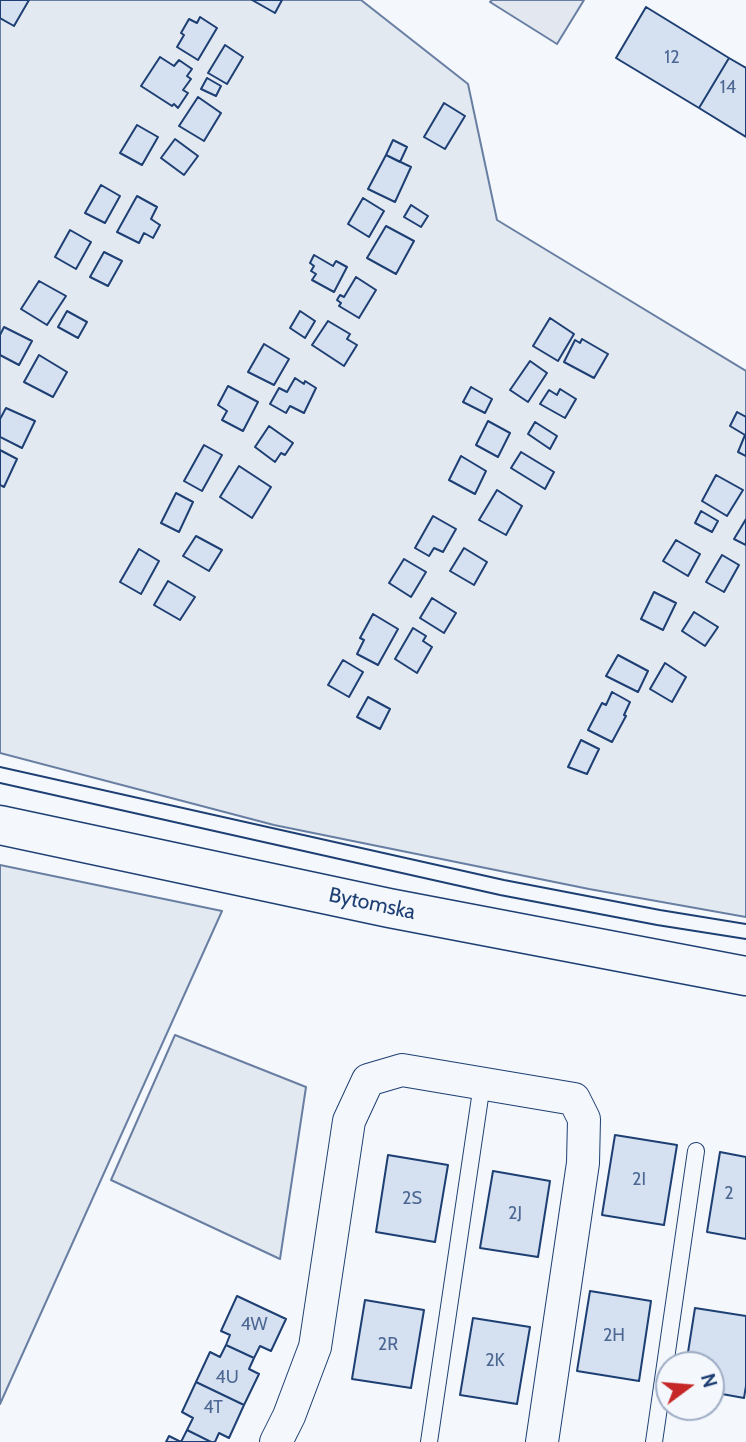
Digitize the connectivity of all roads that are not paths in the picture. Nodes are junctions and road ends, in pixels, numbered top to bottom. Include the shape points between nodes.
1 (0, 825) edge
2 (746, 976) edge
3 (482, 1083) junction
4 (696, 1151) dead end
5 (276, 1442) edge
6 (429, 1442) edge
7 (542, 1442) edge
8 (654, 1442) edge

1 - 2 main road, Bytomska via 388,908
3 - 5 street via 402,1070 368,1080 349,1121 315,1347
3 - 6 lane
3 - 7 street via 573,1099 583,1119 583,1163
4 - 8 lane

